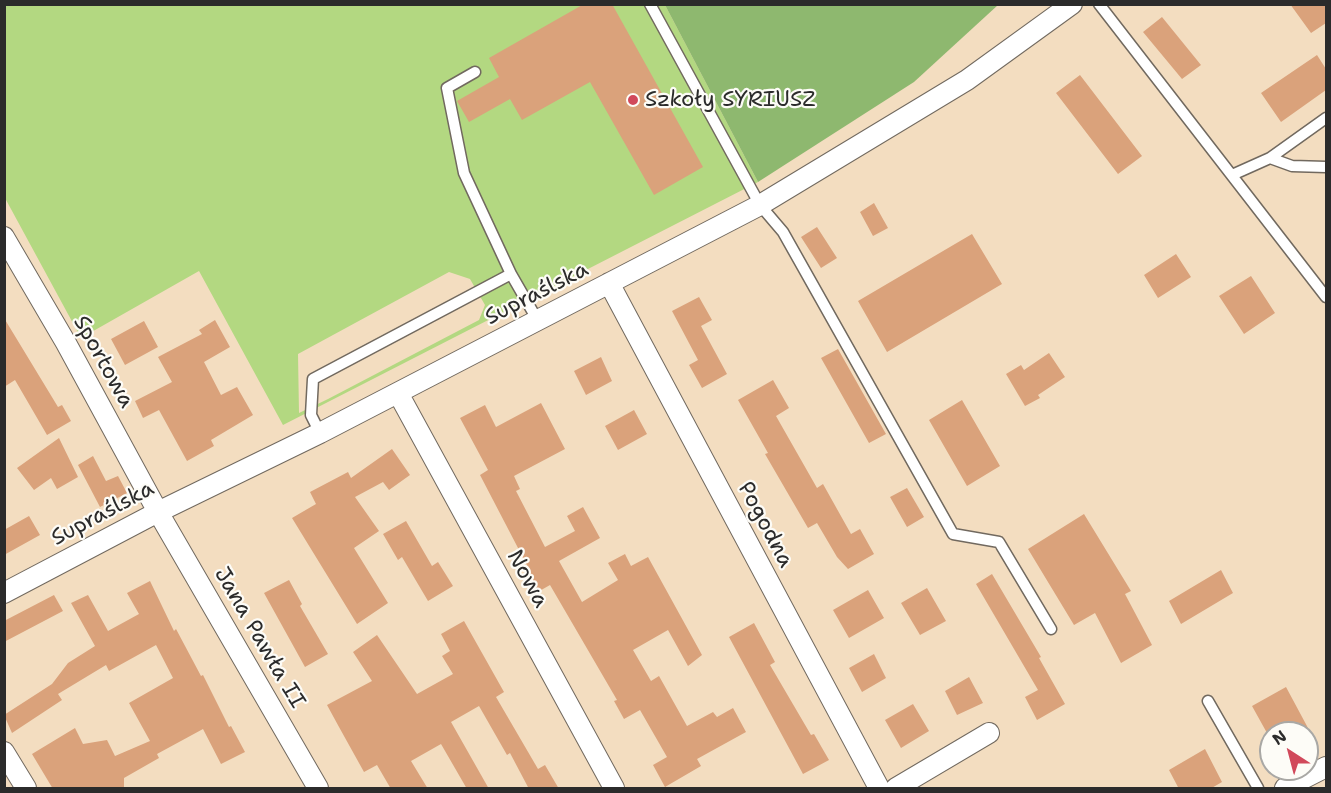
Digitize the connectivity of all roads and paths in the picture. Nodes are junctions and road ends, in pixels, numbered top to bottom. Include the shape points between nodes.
1 (650, 4) edge
2 (1072, 4) edge
3 (1099, 4) edge
4 (475, 72) dead end
5 (1326, 118) edge
6 (1270, 158) junction
7 (1326, 167) edge
8 (1232, 176) junction
9 (760, 205) junction
10 (8, 250) edge
11 (511, 274) junction
12 (609, 283) junction
13 (1326, 297) edge
14 (538, 321) junction
15 (398, 393) junction
16 (320, 433) junction
17 (158, 512) junction
18 (4, 593) edge
19 (1051, 629) dead end
20 (1209, 701) dead end
21 (989, 733) dead end
22 (4, 752) edge
23 (1326, 767) edge
24 (26, 789) edge
25 (318, 789) edge
26 (614, 789) edge
27 (879, 789) edge
28 (896, 789) edge
29 (1257, 789) edge
30 (1285, 789) edge

1 - 9 lane
2 - 9 street, Supraślska via 967,80
3 - 8 lane
4 - 11 lane via 447,88 464,173
5 - 6 lane
6 - 7 lane via 1292,166
6 - 8 lane
8 - 13 lane
9 - 12 street, Supraślska
9 - 19 lane via 783,232 953,534 999,542
10 - 17 street, Sportowa via 66,343
11 - 14 lane
11 - 16 lane via 313,379 311,415
12 - 14 street, Supraślska
12 - 27 street, Pogodna
14 - 15 street, Supraślska
15 - 16 street, Supraślska
15 - 26 street, Nowa
16 - 17 street, Supraślska
17 - 18 street, Supraślska
17 - 25 street, Jana Pawła II
20 - 29 lane
21 - 28 street
22 - 24 street
23 - 30 street

